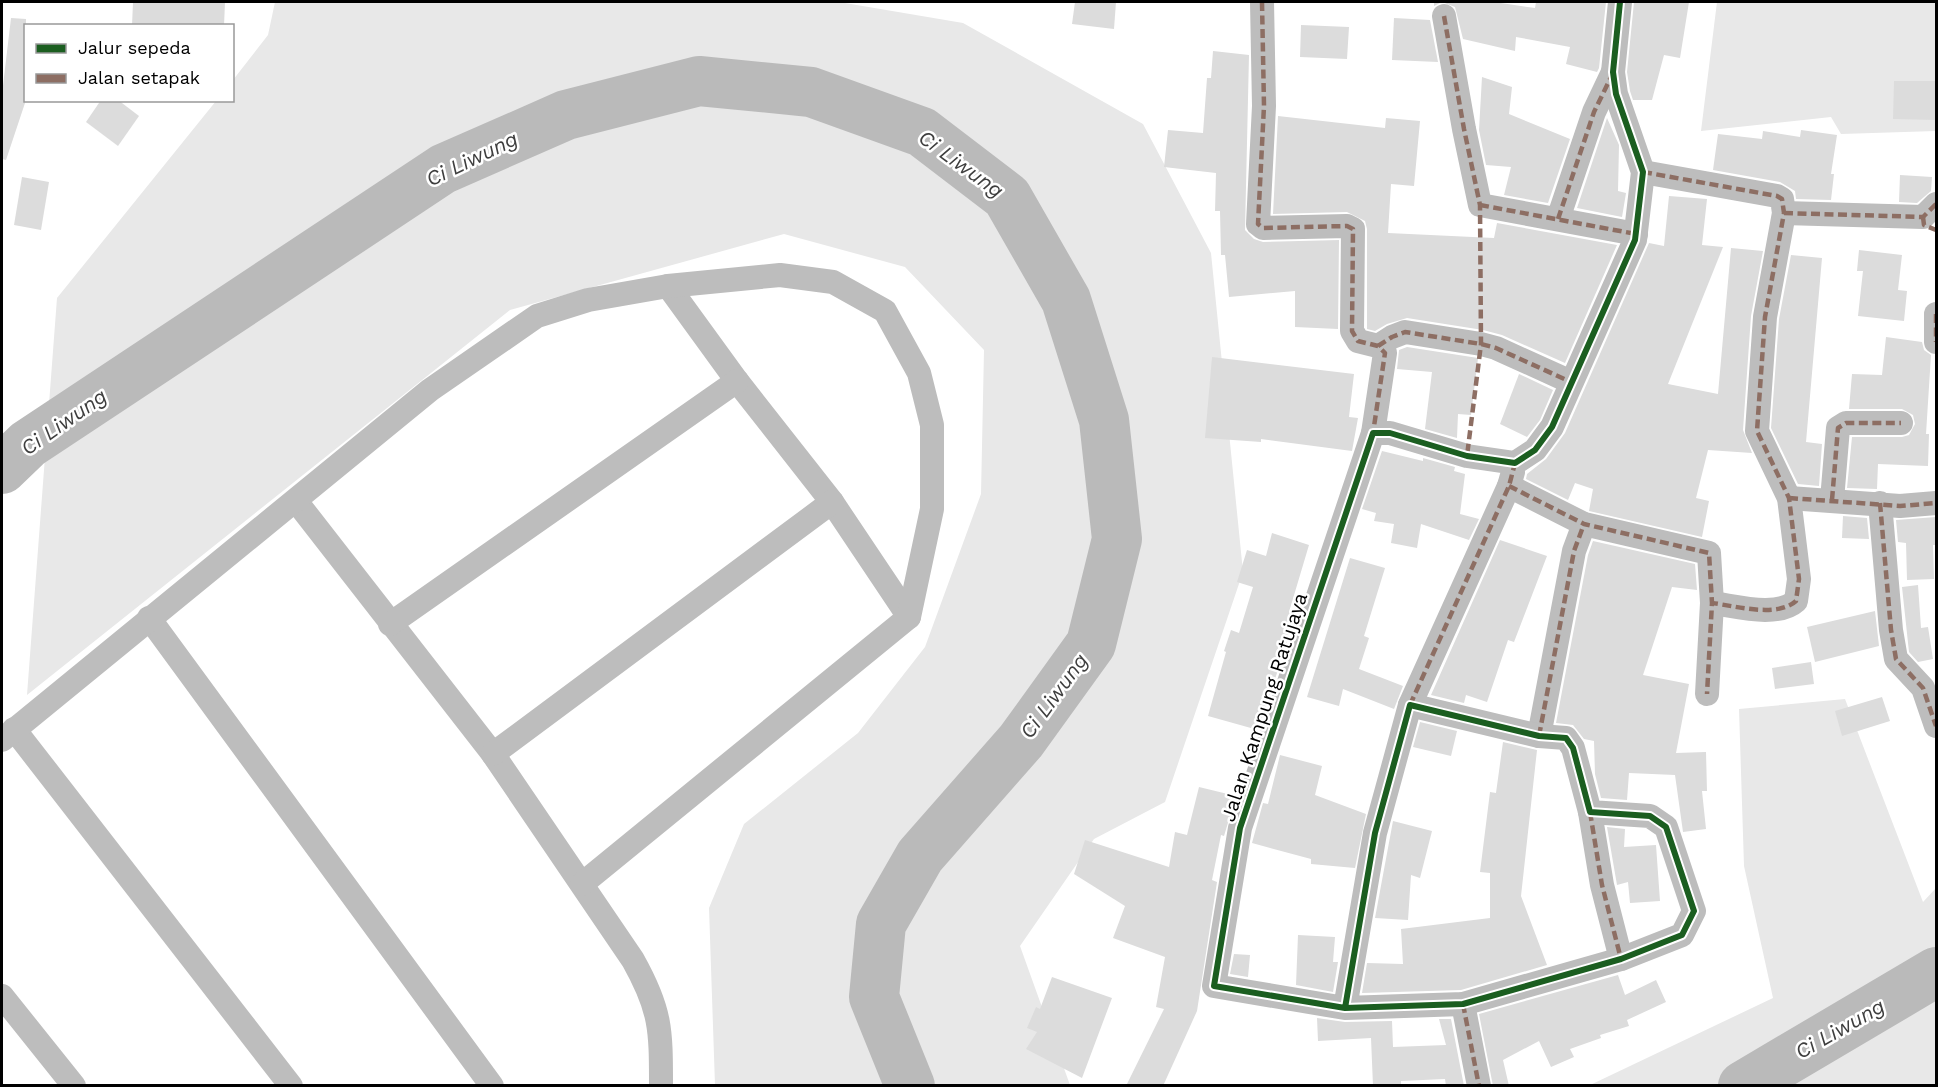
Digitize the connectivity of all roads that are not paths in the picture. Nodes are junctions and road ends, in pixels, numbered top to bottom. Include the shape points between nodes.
1 (1262, 2) edge
2 (1620, 2) edge
3 (1444, 16) dead end
4 (1613, 72) junction
5 (1643, 172) junction
6 (1784, 213) junction
7 (1932, 217) edge
8 (1558, 219) junction
9 (1635, 234) junction
10 (668, 286) junction
11 (1936, 314) edge
12 (1936, 342) edge
13 (1378, 346) junction
14 (737, 381) junction
15 (1571, 382) junction
16 (1901, 423) dead end
17 (1373, 433) junction
18 (1512, 475) junction
19 (1790, 498) junction
20 (1832, 500) junction
21 (296, 501) junction
22 (832, 502) junction
23 (1880, 503) junction
24 (1936, 503) edge
25 (1584, 524) junction
26 (1712, 603) junction
27 (909, 617) junction
28 (149, 618) junction
29 (390, 624) junction
30 (1707, 694) dead end
31 (1410, 705) junction
32 (1936, 726) edge
33 (8, 735) edge
34 (1539, 736) junction
35 (493, 754) junction
36 (1590, 812) junction
37 (582, 884) junction
38 (1620, 959) junction
39 (2, 996) edge
40 (1462, 1004) junction
41 (1346, 1008) junction
42 (74, 1086) edge
43 (291, 1086) edge
44 (492, 1086) edge
45 (661, 1086) edge
46 (1479, 1086) edge

1 - 13 street via 1260,226 1350,227 1354,232 1352,332 1363,344
2 - 4 street
3 - 8 street via 1480,205
4 - 5 street via 1616,93
4 - 8 street via 1594,111
5 - 6 street via 1777,196 1782,199
5 - 9 street
6 - 7 street
6 - 19 street via 1765,317 1757,431
8 - 9 street
9 - 15 street
10 - 14 street
10 - 21 street via 588,300 537,316 430,390
10 - 27 street via 780,275 833,282 885,311 919,373 932,425 932,509
11 - 12 street
13 - 15 street via 1405,332 1481,344
13 - 17 street via 1385,353
14 - 22 street
14 - 29 street
15 - 18 street via 1552,427
16 - 20 street via 1846,423 1838,428
17 - 18 street via 1390,433 1467,456
17 - 41 street, Jalan Kampung Ratujaya via 1240,828 1214,986
18 - 25 street
18 - 31 street
19 - 20 street
19 - 26 street via 1799,579 1796,601 1788,608 1767,609
20 - 23 street
21 - 28 street
21 - 29 street
22 - 27 street
22 - 35 street
23 - 24 street
23 - 32 street via 1896,659 1923,688
25 - 26 street via 1709,553
25 - 34 street via 1574,551
26 - 30 street
27 - 37 street
28 - 33 street
28 - 44 street
29 - 35 street
31 - 34 street
31 - 41 street via 1375,833
33 - 43 street
34 - 36 street via 1566,738 1573,747
35 - 37 street
36 - 38 street
36 - 38 street via 1650,816 1666,827 1694,911 1682,934
37 - 45 street via 652,995 660,1026
38 - 40 street
39 - 42 street
40 - 41 street
40 - 46 street

